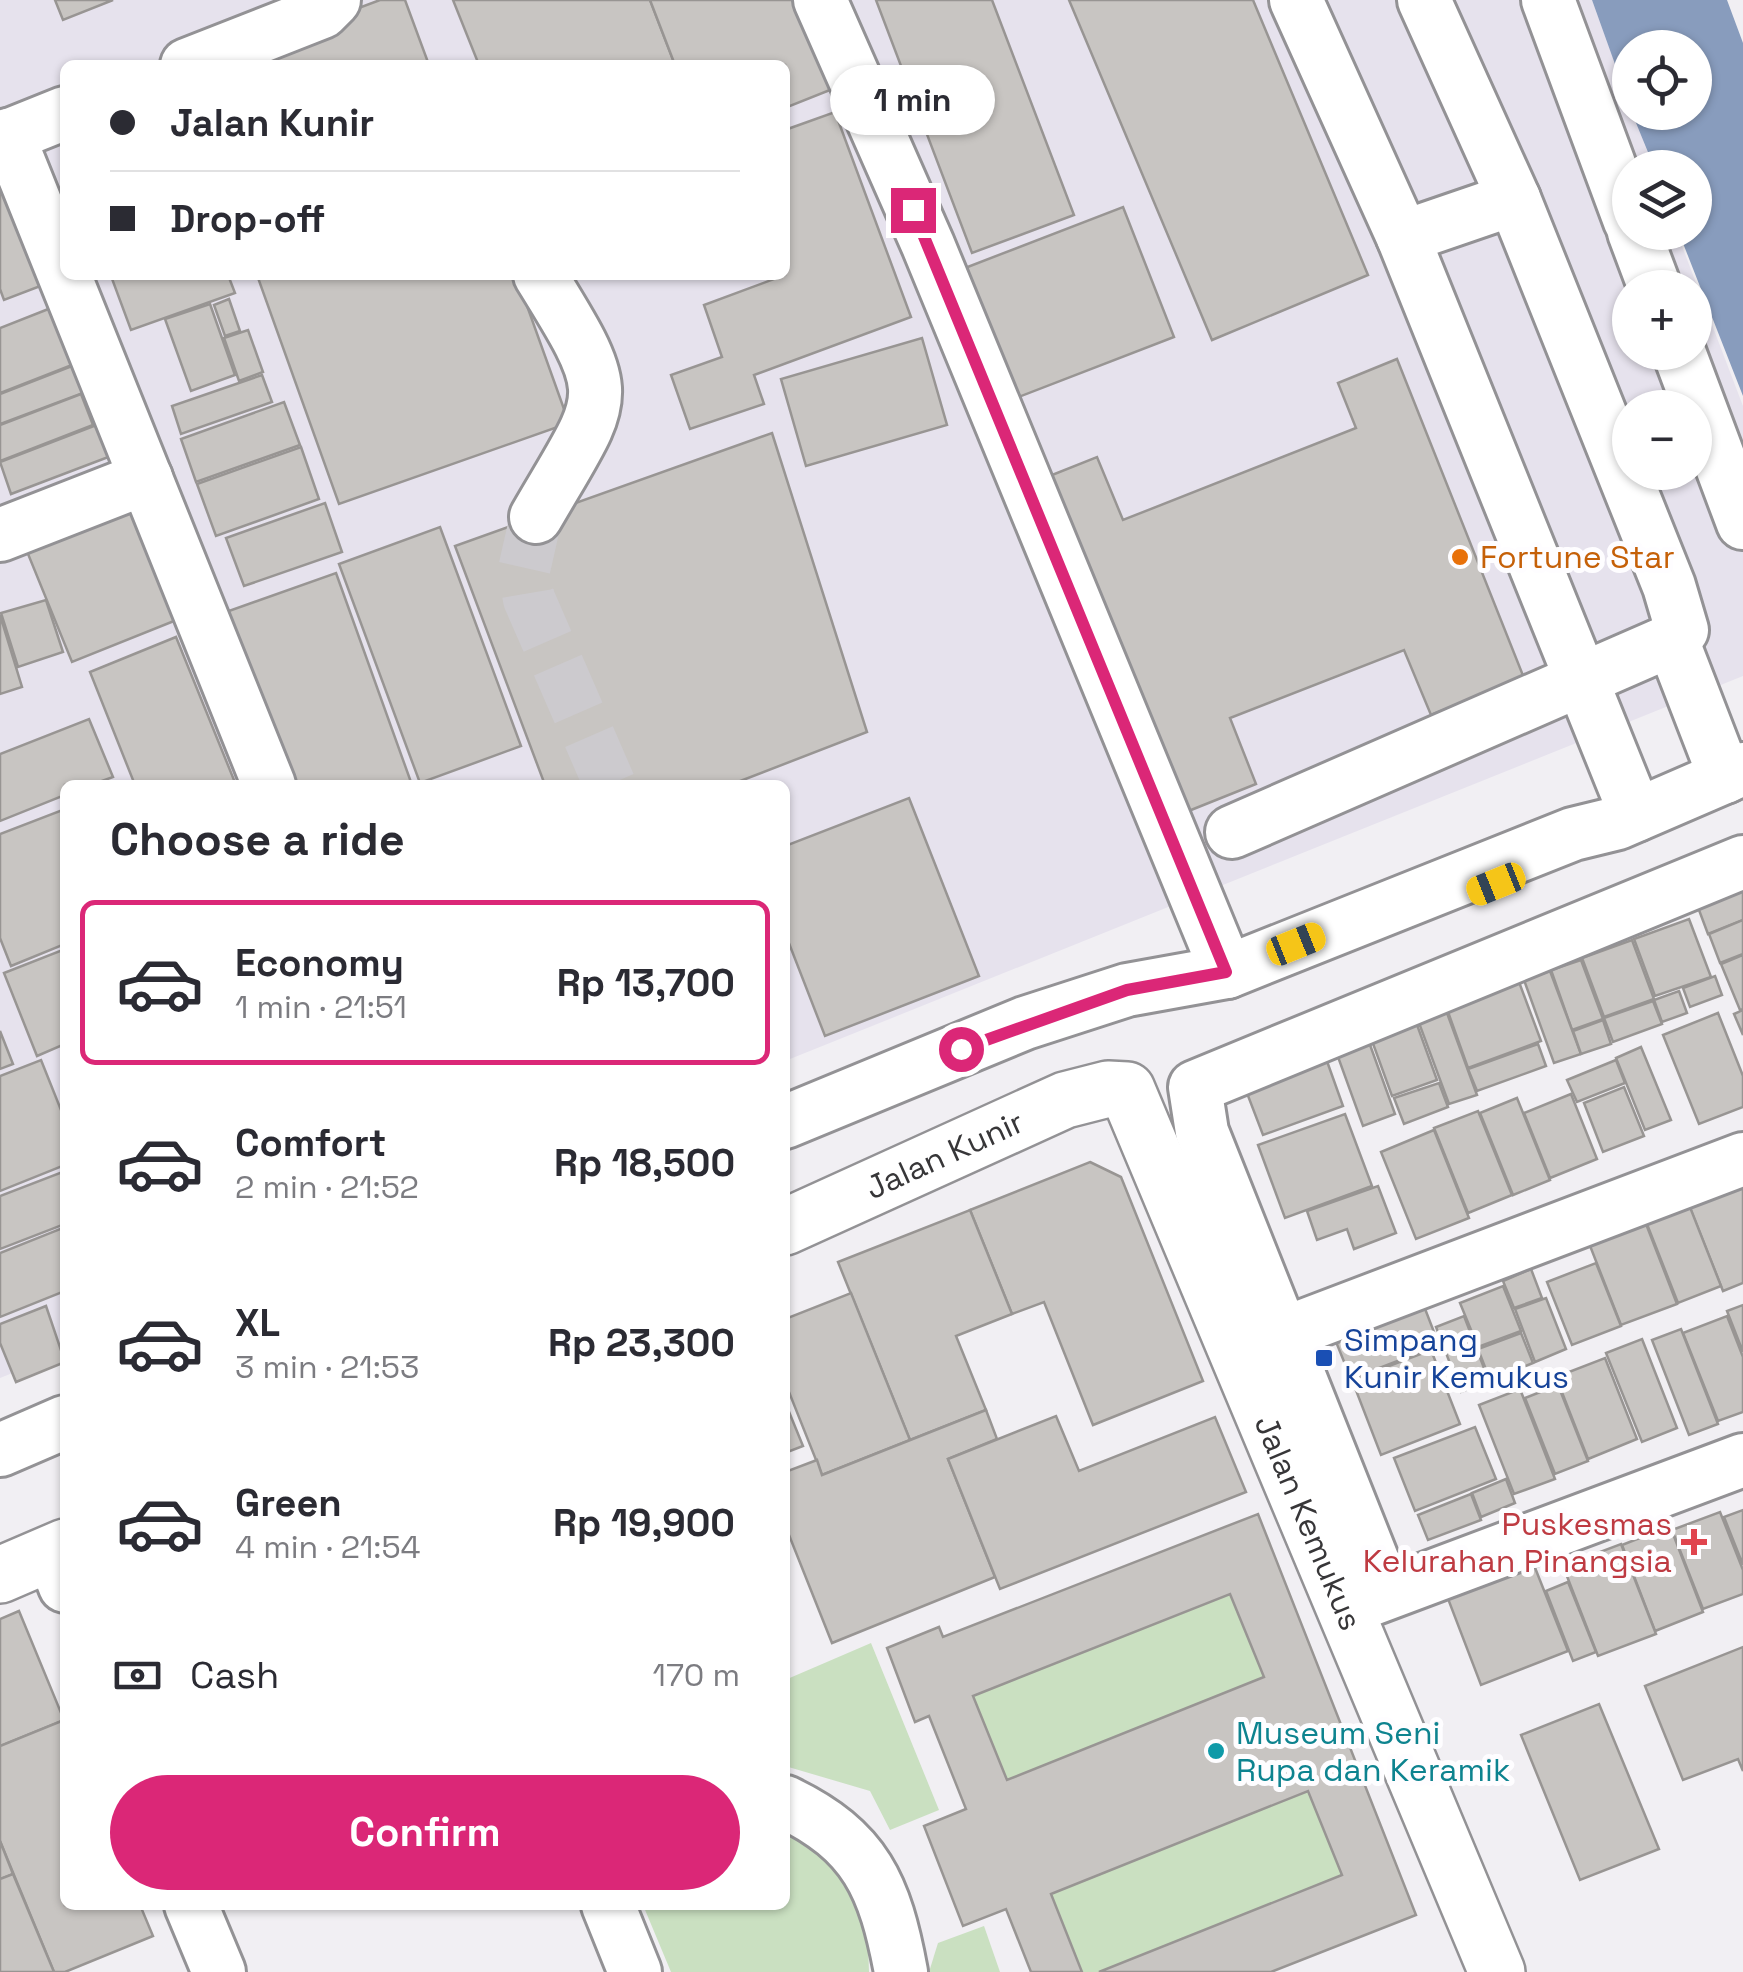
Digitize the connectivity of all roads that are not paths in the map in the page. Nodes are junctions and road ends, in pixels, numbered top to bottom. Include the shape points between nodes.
1 (820, 0) edge
2 (1296, 0) edge
3 (1424, 0) edge
4 (1548, 0) edge
5 (325, 4) edge
6 (198, 60) edge
7 (60, 115) edge
8 (4, 137) edge
9 (1612, 172) edge
10 (1514, 198) junction
11 (1403, 236) junction
12 (60, 271) edge
13 (64, 280) edge
14 (543, 280) edge
15 (1686, 370) edge
16 (146, 478) junction
17 (536, 517) tunnel mouth
18 (1743, 523) edge
19 (0, 535) edge
20 (1672, 640) junction
21 (1582, 678) junction
22 (1734, 773) edge
23 (267, 780) edge
24 (1627, 819) junction
25 (1232, 832) dead end
26 (1743, 862) edge
27 (1226, 972) junction
28 (1108, 1090) junction
29 (790, 1116) edge
30 (790, 1116) edge
31 (1743, 1159) edge
32 (790, 1206) edge
33 (790, 1225) edge
34 (1261, 1342) junction
35 (60, 1424) edge
36 (60, 1438) edge
37 (0, 1450) edge
38 (1743, 1460) edge
39 (0, 1462) edge
40 (49, 1551) edge
41 (0, 1575) edge
42 (1366, 1600) junction
43 (790, 1804) edge
44 (193, 1910) edge
45 (610, 1910) edge
46 (220, 1972) edge
47 (635, 1972) edge
48 (900, 1972) edge
49 (1497, 1972) edge

1 - 27 street via 928,245
2 - 11 street
3 - 10 street
4 - 9 street
5 - 6 street
7 - 8 street
8 - 12 street
10 - 11 street
10 - 20 street via 1670,586 1683,627
11 - 21 street
13 - 16 street
14 - 17 street via 586,350 598,387 596,414
15 - 18 street
16 - 19 street
16 - 23 street
20 - 21 street
20 - 22 street
21 - 24 street
21 - 25 street
22 - 24 street
24 - 27 street via 1573,834
24 - 30 street via 1554,860 1233,990 1124,1010
26 - 34 street via 1196,1087 1202,1132
27 - 29 street via 1059,1011
28 - 32 street via 1088,1078 1048,1087
28 - 33 main road, Jalan Kunir via 1065,1100
28 - 34 main road, Jalan Kemukus via 1127,1090 1137,1106
31 - 34 street
34 - 42 main road, Jalan Kemukus
35 - 37 street
36 - 39 street
38 - 42 street
40 - 41 main road
42 - 49 main road, Jalan Kemukus
43 - 48 street via 826,1822 863,1857 894,1934
44 - 46 street
45 - 47 street

